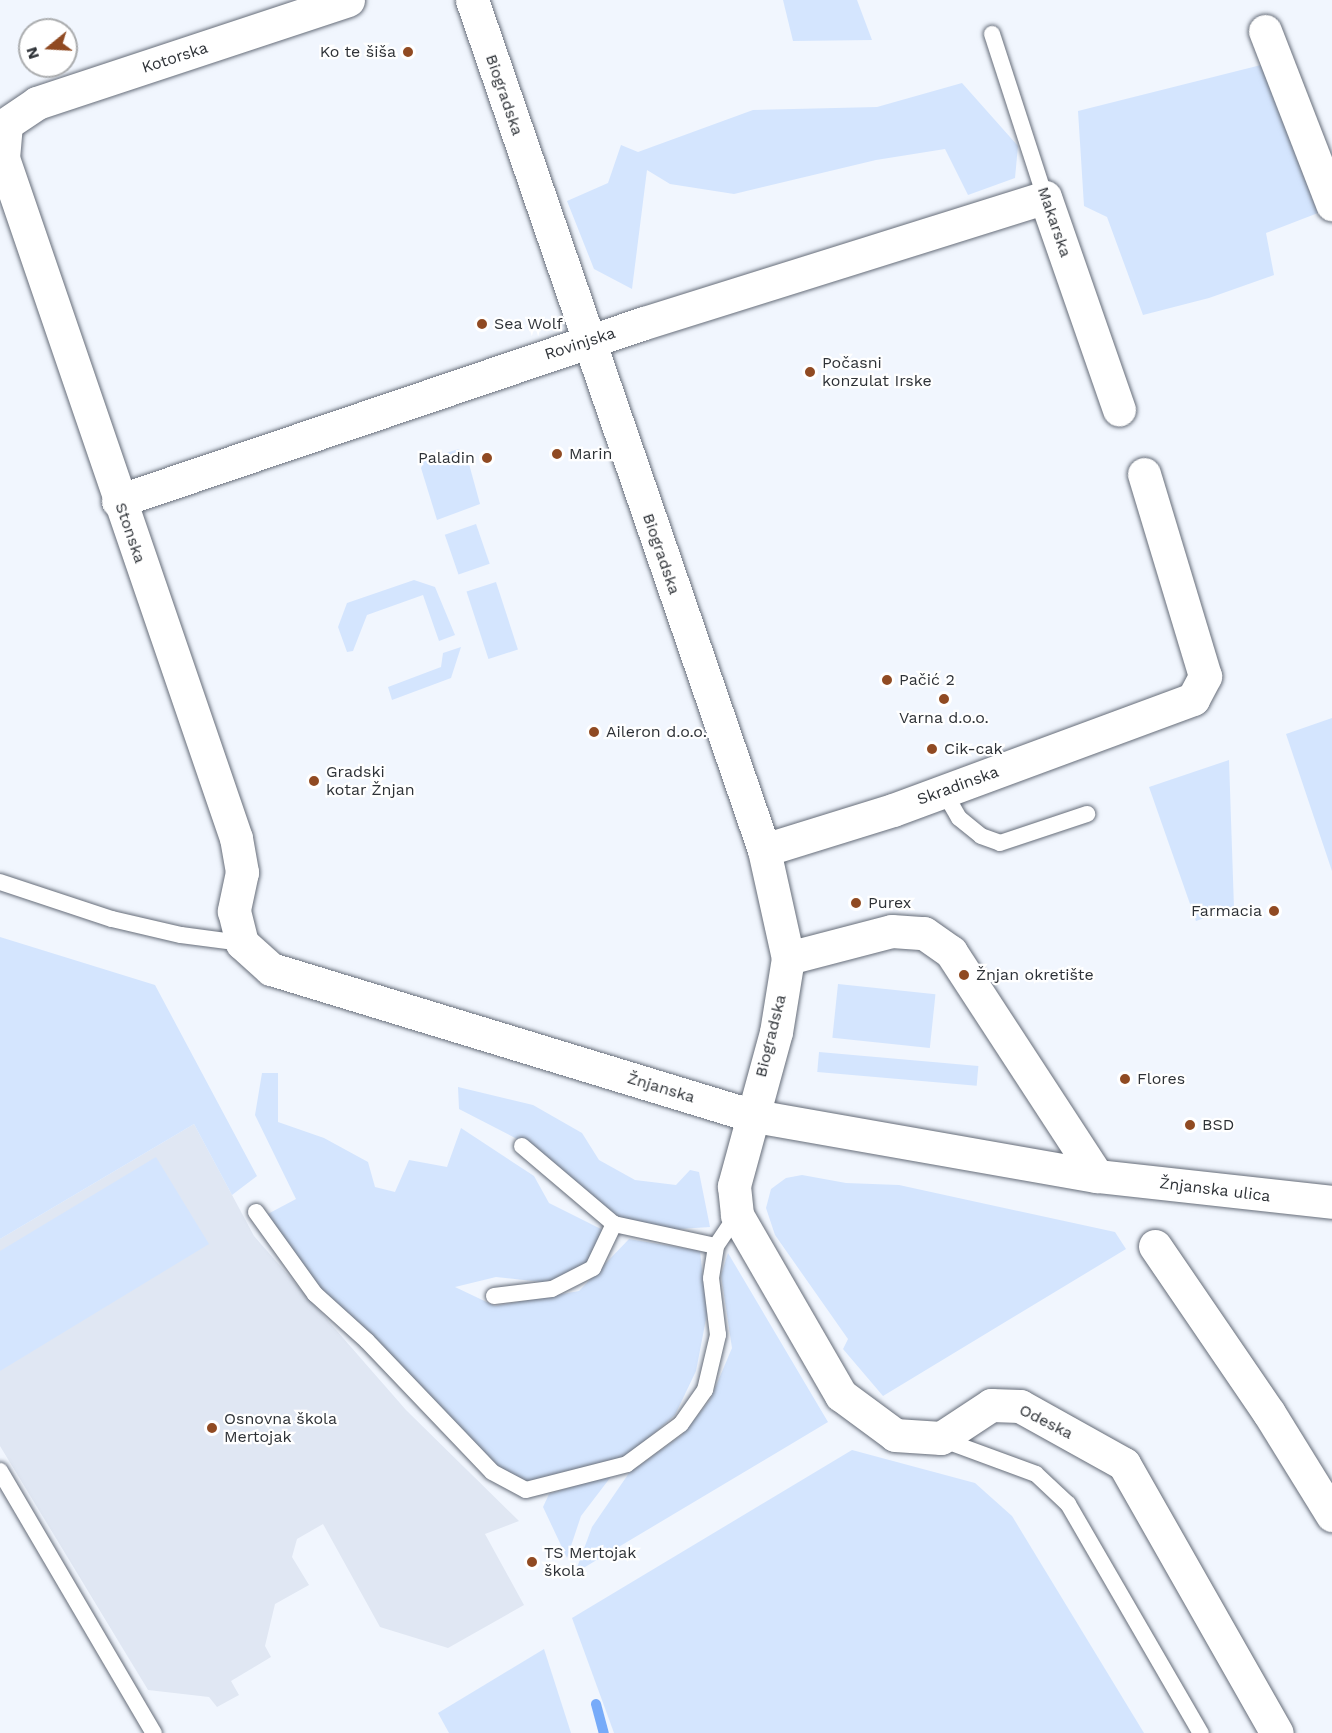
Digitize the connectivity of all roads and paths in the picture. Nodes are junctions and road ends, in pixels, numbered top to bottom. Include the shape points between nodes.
1 (348, 0) edge
2 (472, 0) edge
3 (1265, 31) dead end
4 (992, 34) dead end
5 (6, 124) joint
6 (1045, 197) junction
7 (1332, 204) edge
8 (588, 342) junction
9 (1119, 409) dead end
10 (1144, 474) dead end
11 (118, 501) junction
12 (944, 792) junction
13 (1087, 814) dead end
14 (764, 850) junction
15 (0, 882) edge
16 (242, 943) junction
17 (788, 958) junction
18 (750, 1115) junction
19 (522, 1146) dead end
20 (1097, 1176) junction
21 (1332, 1202) edge
22 (256, 1212) dead end
23 (737, 1215) junction
24 (614, 1224) junction
25 (1155, 1245) dead end
26 (716, 1246) junction
27 (494, 1296) dead end
28 (941, 1438) junction
29 (0, 1471) edge
30 (1332, 1515) edge
31 (154, 1733) edge
32 (1201, 1733) edge
33 (1277, 1733) edge

1 - 5 street, Kotorska via 37,103
2 - 8 street, Biogradska
3 - 7 street
4 - 6 lane, Makarska
5 - 11 street, Stonska via 3,158
6 - 8 street, Rovinjska
6 - 9 street, Makarska
8 - 11 street, Rovinjska
8 - 14 street, Biogradska
10 - 12 street, Skradinska via 1205,676 1194,699
11 - 16 street, Stonska via 236,838 242,872 234,911
12 - 13 lane via 959,818 981,836 1000,843
12 - 14 street, Skradinska
14 - 17 street, Biogradska
15 - 16 lane via 112,919 181,935
16 - 18 street, Žnjanska via 271,969
17 - 18 street, Biogradska via 776,1032
17 - 20 street via 892,931 924,933 951,952
18 - 20 street, Žnjanska
18 - 23 street via 734,1186
19 - 24 lane
20 - 21 street, Žnjanska ulica
22 - 26 lane via 315,1294 367,1341 492,1472 526,1490 627,1464 681,1424 705,1390 718,1335 711,1278
23 - 26 lane
23 - 28 street via 841,1395 895,1435
24 - 26 lane
24 - 27 lane via 593,1268 552,1289
25 - 30 street via 1269,1413
28 - 32 lane via 1036,1474 1068,1504
28 - 33 street, Odeska via 992,1405 1020,1406 1124,1464
29 - 31 lane

